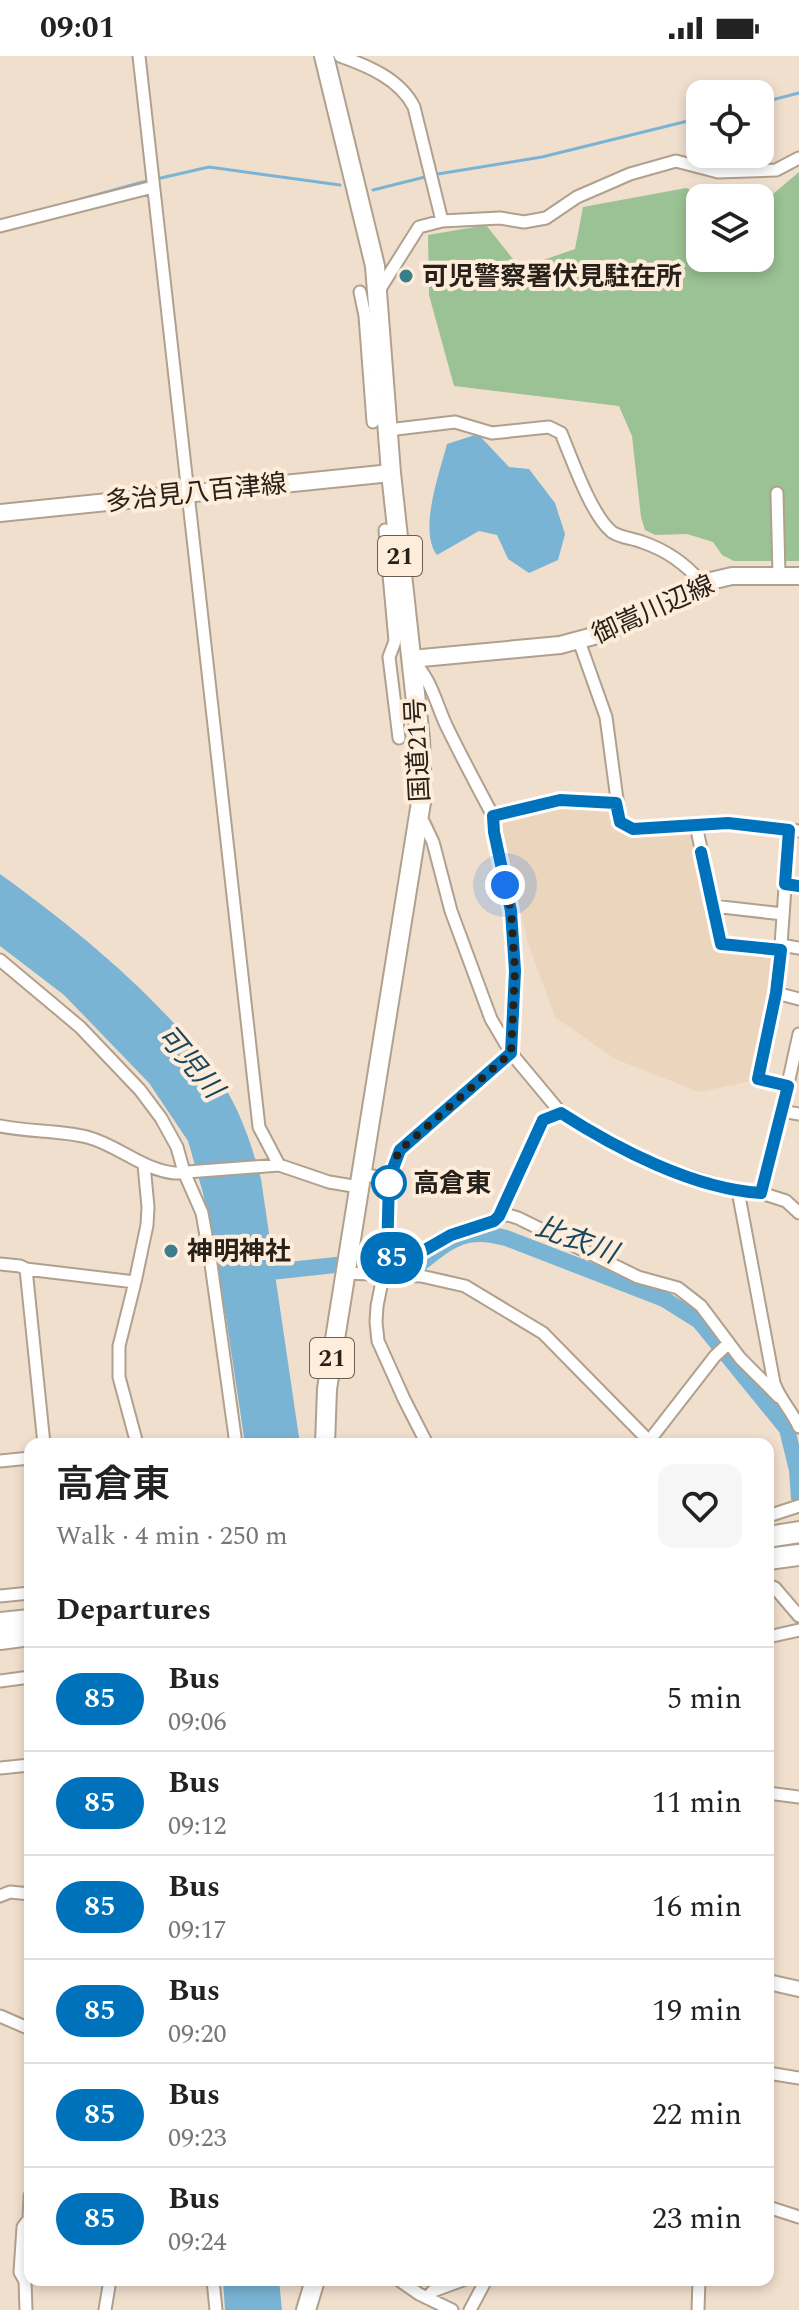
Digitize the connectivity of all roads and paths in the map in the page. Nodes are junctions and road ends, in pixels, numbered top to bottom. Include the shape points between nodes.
1 (139, 56) edge
2 (324, 56) edge
3 (340, 56) edge
4 (799, 158) edge
5 (153, 187) junction
6 (442, 221) junction
7 (0, 226) edge
8 (369, 292) junction
9 (381, 426) junction
10 (391, 473) junction
11 (189, 493) junction
12 (777, 493) dead end
13 (0, 513) edge
14 (385, 530) dead end
15 (779, 575) junction
16 (799, 576) edge
17 (702, 583) junction
18 (579, 641) junction
19 (411, 659) junction
20 (399, 738) dead end
21 (616, 803) junction
22 (493, 816) junction
23 (419, 820) junction
24 (696, 825) junction
25 (794, 831) edge
26 (785, 884) junction
27 (799, 886) edge
28 (713, 906) junction
29 (783, 914) junction
30 (781, 948) junction
31 (799, 948) edge
32 (0, 960) edge
33 (776, 993) junction
34 (799, 999) edge
35 (799, 1034) edge
36 (511, 1053) junction
37 (788, 1086) junction
38 (782, 1111) junction
39 (561, 1113) junction
40 (799, 1114) edge
41 (0, 1126) edge
42 (144, 1165) junction
43 (273, 1165) junction
44 (184, 1172) junction
45 (389, 1179) junction
46 (360, 1181) junction
47 (738, 1191) junction
48 (761, 1193) junction
49 (799, 1213) edge
50 (499, 1216) junction
51 (387, 1257) junction
52 (0, 1264) edge
53 (346, 1264) junction
54 (26, 1269) junction
55 (384, 1275) junction
56 (135, 1282) junction
57 (729, 1343) junction
58 (779, 1397) junction
59 (799, 1427) edge
60 (43, 1438) edge
61 (135, 1438) edge
62 (235, 1438) edge
63 (325, 1438) edge
64 (424, 1438) edge
65 (646, 1438) edge
66 (653, 1438) edge
67 (24, 1459) edge
68 (0, 1461) edge
69 (799, 1506) edge
70 (774, 1514) edge
71 (795, 1555) edge
72 (774, 1558) edge
73 (774, 1588) edge
74 (24, 1594) edge
75 (0, 1596) edge
76 (799, 1616) edge
77 (24, 1621) edge
78 (0, 1623) edge
79 (799, 1630) edge
80 (24, 1636) edge
81 (774, 1636) edge
82 (0, 1639) edge
83 (24, 1678) edge
84 (0, 1681) edge
85 (24, 1766) edge
86 (0, 1768) edge
87 (774, 1794) edge
88 (799, 1797) edge
89 (24, 1893) edge
90 (0, 1896) edge
91 (774, 1983) edge
92 (799, 1989) edge
93 (0, 2016) edge
94 (24, 2026) edge
95 (774, 2074) edge
96 (799, 2078) edge
97 (774, 2209) edge
98 (799, 2217) edge
99 (24, 2226) edge
100 (24, 2279) edge
101 (25, 2286) edge
102 (109, 2286) edge
103 (214, 2286) edge
104 (313, 2286) edge
105 (408, 2286) edge
106 (447, 2286) edge
107 (483, 2286) edge
108 (699, 2286) edge
109 (427, 2298) junction
110 (26, 2310) edge
111 (105, 2310) edge
112 (216, 2310) edge
113 (306, 2310) edge
114 (452, 2310) edge
115 (470, 2310) edge
116 (698, 2310) edge

1 - 5 street
2 - 8 highway, 国道21号 / 21 via 370,239
3 - 6 street via 382,75 410,98
4 - 6 street via 776,170 718,172 676,161 577,197 546,218
5 - 7 street
5 - 11 street
6 - 8 street via 419,227
8 - 9 highway, 国道21号 / 21
9 - 10 highway, 国道21号 / 21
9 - 17 street via 455,422 492,433 549,427 561,433 589,497 611,530 669,553
10 - 11 main road, 多治見八百津線
10 - 19 highway, 国道21号 / 21
11 - 13 main road, 多治見八百津線
11 - 43 street via 259,1127
12 - 15 street
14 - 20 street via 395,641 389,657
15 - 16 main road, 御嵩川辺線
15 - 17 main road, 御嵩川辺線
17 - 18 main road, 御嵩川辺線
18 - 19 main road, 御嵩川辺線
18 - 21 street via 606,717
19 - 22 street via 430,681 446,725
19 - 23 highway, 国道21号 / 21 via 420,739
21 - 22 street via 560,800
21 - 24 street via 620,822 633,829
22 - 36 street via 511,911
23 - 36 street via 433,842 451,911 491,1019
23 - 46 highway, 国道21号 / 21
24 - 25 street
24 - 28 street
25 - 26 street
26 - 27 street
26 - 29 street
28 - 29 street
28 - 30 street via 721,944
29 - 30 street
30 - 31 street
30 - 33 street
32 - 44 street via 80,1027 140,1090 170,1133
33 - 34 street
33 - 37 street via 758,1079
35 - 37 street
36 - 39 street
36 - 45 street via 400,1150
37 - 38 street
38 - 40 street
38 - 48 street
39 - 47 street via 657,1166
39 - 50 street via 543,1120
41 - 42 street via 88,1137
42 - 44 street
42 - 56 street via 148,1207
43 - 44 street
43 - 46 street via 329,1182
44 - 62 street via 202,1213
45 - 46 street
45 - 51 street
46 - 53 highway, 国道21号 / 21
47 - 48 street
47 - 58 street
48 - 49 street via 786,1201
50 - 51 street via 409,1259
50 - 57 street via 518,1218 638,1277 678,1288 701,1306
51 - 55 street
52 - 54 street
53 - 55 street
53 - 63 highway, 国道21号 / 21 via 327,1389
54 - 56 street
54 - 60 street
55 - 64 street via 377,1306 378,1341
55 - 65 street via 465,1286 543,1333
56 - 61 street via 119,1346 119,1377
57 - 58 street
57 - 66 street
58 - 59 street
67 - 68 street
69 - 70 street
71 - 72 highway
73 - 76 street
74 - 75 street
77 - 78 highway
79 - 81 street
80 - 82 highway
83 - 84 street
85 - 86 street
87 - 88 street
89 - 90 street
91 - 92 street
93 - 94 street
95 - 96 street
97 - 98 street
99 - 100 street
101 - 110 street
102 - 111 street
103 - 112 street
104 - 113 highway
105 - 109 street
106 - 109 street
107 - 115 street
108 - 116 street
109 - 114 street

